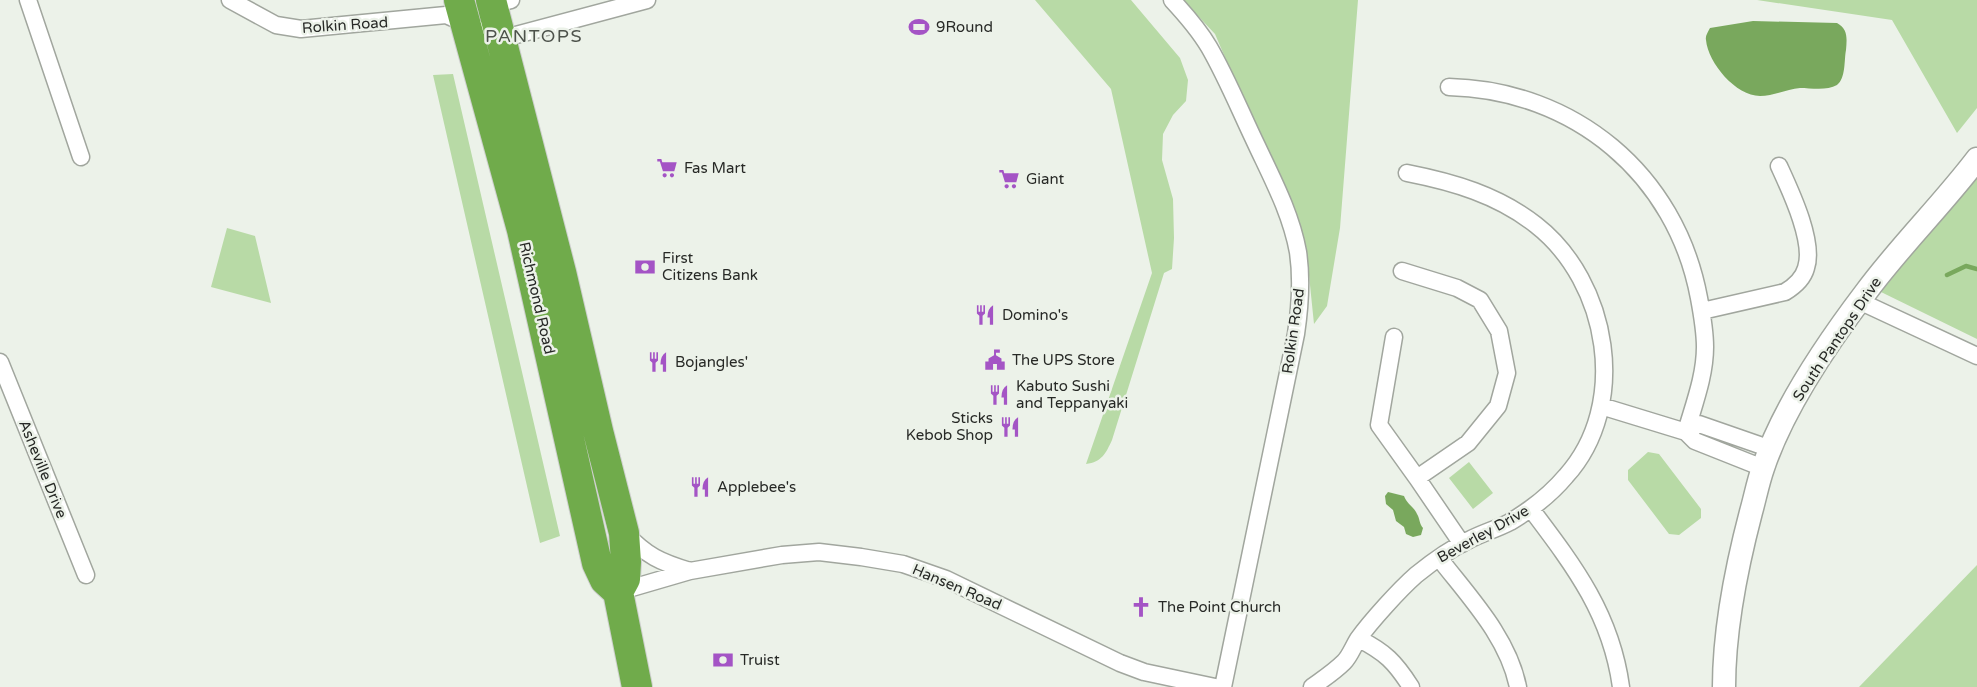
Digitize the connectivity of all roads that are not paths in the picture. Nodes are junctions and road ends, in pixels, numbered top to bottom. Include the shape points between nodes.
1 (28, 0) edge
2 (230, 0) edge
3 (647, 0) edge
4 (1172, 0) edge
5 (498, 2) edge
6 (462, 11) edge
7 (501, 39) junction
8 (1449, 87) dead end
9 (81, 158) dead end
10 (1977, 159) edge
11 (1779, 166) dead end
12 (1407, 173) dead end
13 (1402, 271) dead end
14 (1859, 301) junction
15 (1702, 311) junction
16 (1394, 337) dead end
17 (1977, 356) edge
18 (0, 362) edge
19 (1601, 406) junction
20 (1686, 432) junction
21 (1767, 458) junction
22 (1417, 478) junction
23 (1531, 509) junction
24 (624, 532) junction
25 (1462, 544) junction
26 (1439, 558) junction
27 (690, 571) junction
28 (86, 575) dead end
29 (618, 592) junction
30 (1359, 639) junction
31 (637, 687) edge
32 (1215, 687) edge
33 (1223, 687) edge
34 (1311, 687) edge
35 (1411, 687) edge
36 (1518, 687) edge
37 (1621, 687) edge
38 (1724, 687) edge

1 - 9 street
2 - 6 street, Rolkin Road via 276,25 301,29
3 - 7 street
4 - 33 street, Rolkin Road via 1209,47 1234,98 1287,211 1300,272 1296,334
5 - 6 street
5 - 7 highway, Richmond Road
6 - 7 street, Rolkin Road
6 - 29 highway, Richmond Road via 522,230 597,563 605,580
7 - 24 highway, Richmond Road
8 - 15 street via 1484,89 1536,102 1579,122 1626,158 1660,199 1675,225 1696,280
10 - 14 street, South Pantops Drive
11 - 15 street via 1798,208 1808,251 1807,268 1785,292
12 - 19 street, Beverley Drive via 1492,197 1516,210 1557,244 1585,286 1595,313 1605,370
13 - 22 street via 1457,288 1480,300 1499,331 1507,373 1498,406 1468,443
14 - 17 street
14 - 21 street, South Pantops Drive via 1792,405
15 - 20 street via 1704,363
16 - 22 street via 1379,425
18 - 28 street, Asheville Drive
19 - 20 street
19 - 23 street, Beverley Drive via 1596,428 1569,474
20 - 21 street via 1695,441
21 - 38 street, South Pantops Drive via 1732,595
22 - 25 street
23 - 25 street, Beverley Drive
23 - 37 street via 1592,596 1612,646
24 - 27 street via 660,562
24 - 29 highway, Richmond Road via 625,579
25 - 26 street, Beverley Drive
26 - 30 street, Beverley Drive via 1409,582
26 - 36 street via 1498,635
27 - 29 street, Hansen Road
27 - 32 street, Hansen Road via 819,552 903,564 946,579 1120,663
29 - 31 highway, Richmond Road
30 - 34 street, Beverley Drive via 1346,660
30 - 35 street via 1391,659

